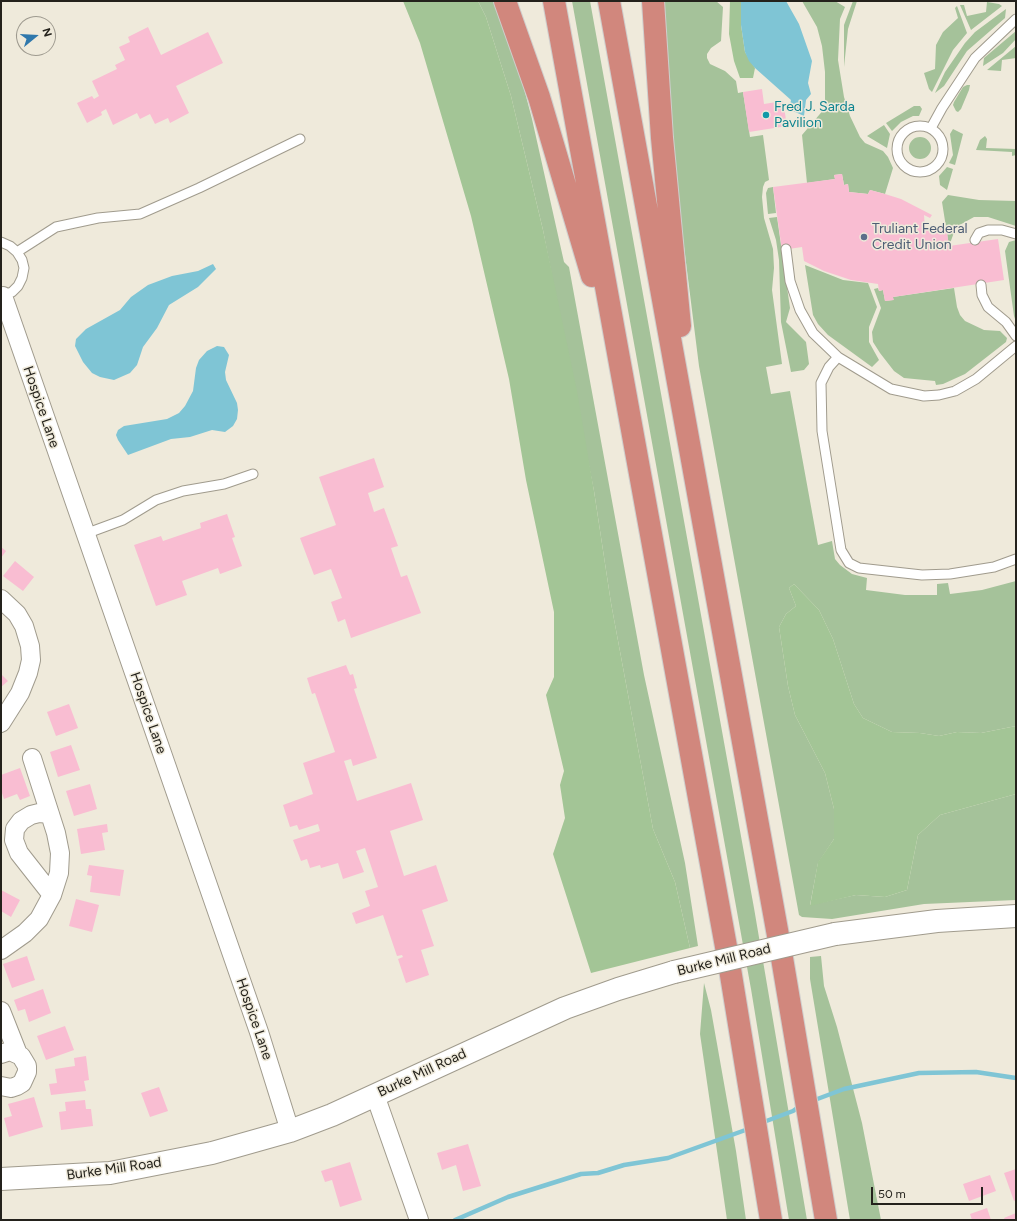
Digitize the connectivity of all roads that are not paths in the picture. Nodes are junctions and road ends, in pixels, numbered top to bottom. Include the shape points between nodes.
1 (505, 1) edge
2 (554, 1) edge
3 (608, 1) edge
4 (653, 1) edge
5 (1016, 19) edge
6 (931, 128) junction
7 (300, 139) dead end
8 (1016, 234) edge
9 (975, 240) dead end
10 (1, 242) edge
11 (786, 249) dead end
12 (17, 252) junction
13 (981, 285) dead end
14 (2, 296) edge
15 (1016, 336) edge
16 (1016, 346) edge
17 (838, 357) junction
18 (624, 381) junction
19 (253, 474) dead end
20 (696, 488) junction
21 (85, 534) junction
22 (1016, 559) edge
23 (1, 599) edge
24 (1, 723) edge
25 (32, 758) dead end
26 (50, 814) junction
27 (52, 895) junction
28 (1016, 916) edge
29 (1, 950) edge
30 (1, 1011) edge
31 (9, 1054) edge
32 (1, 1086) edge
33 (375, 1095) junction
34 (290, 1131) junction
35 (1, 1179) edge
36 (419, 1220) edge
37 (771, 1220) edge
38 (826, 1220) edge

1 - 18 highway via 539,97
2 - 18 highway
3 - 20 highway
4 - 20 highway via 662,138
5 - 6 lane via 975,58
6 - 6 lane via 912,126 899,137 896,153 908,169 922,172 934,168 940,162 943,154 942,140
7 - 12 lane via 140,214 56,226
8 - 9 lane via 988,230 979,233
10 - 12 lane
11 - 17 lane via 790,281 800,310 813,333
12 - 14 lane via 24,268 22,278 12,292
13 - 15 lane via 982,295 988,307 1006,322
14 - 21 street, Hospice Lane
16 - 17 lane via 976,379 955,391 931,396 891,389
17 - 22 lane via 829,367 821,384 822,431 841,550 849,564 859,568 922,575 950,574
18 - 37 highway via 729,963
19 - 21 lane via 224,484 183,491 156,500 123,520
20 - 38 highway via 780,944
21 - 34 street, Hospice Lane via 259,1032
23 - 24 street via 18,614 24,626 31,660 20,693
25 - 26 street
26 - 27 street via 60,853 59,873
26 - 27 street via 39,813 21,821 15,829 14,840 19,853
27 - 29 street via 39,919 25,934
28 - 33 street, Burke Mill Road, bridge via 835,934 674,972 565,1008
30 - 31 street
31 - 32 street via 25,1060 25,1078 11,1088
33 - 34 street, Burke Mill Road
33 - 36 street
34 - 35 street, Burke Mill Road via 212,1153 110,1173

